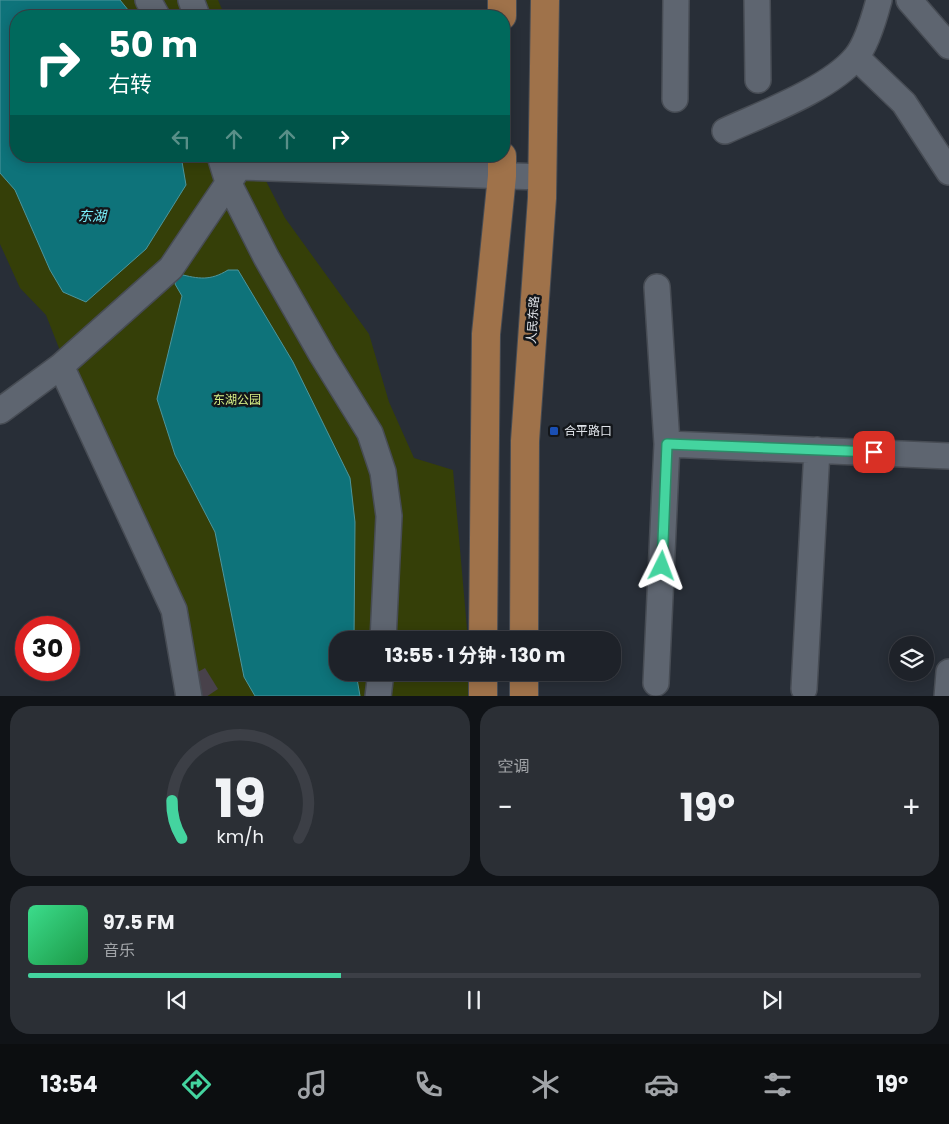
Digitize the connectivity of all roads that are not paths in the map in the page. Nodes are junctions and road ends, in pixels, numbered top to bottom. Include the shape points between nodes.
1 (545, 0) edge
2 (676, 0) edge
3 (757, 0) edge
4 (879, 0) edge
5 (910, 0) edge
6 (949, 46) edge
7 (856, 57) junction
8 (758, 80) dead end
9 (675, 99) dead end
10 (725, 131) dead end
11 (231, 165) edge
12 (502, 166) edge
13 (949, 172) edge
14 (542, 177) junction
15 (657, 287) dead end
16 (61, 366) junction
17 (0, 411) edge
18 (667, 444) junction
19 (817, 450) junction
20 (949, 456) edge
21 (383, 631) edge
22 (483, 631) edge
23 (524, 631) edge
24 (949, 672) edge
25 (380, 681) edge
26 (483, 681) edge
27 (524, 681) edge
28 (656, 683) dead end
29 (804, 689) dead end
30 (189, 696) edge
31 (378, 696) edge
32 (483, 696) edge
33 (524, 696) edge
34 (947, 696) edge

1 - 14 main road, 人民东路
2 - 9 street
3 - 8 street
4 - 7 street via 874,20
5 - 6 street
7 - 10 street via 828,81
7 - 13 street via 904,103
11 - 12 street
11 - 16 street via 171,268
11 - 21 street via 266,257 370,433 383,472 389,516
12 - 14 street
12 - 22 main road via 486,334
14 - 23 main road, 人民东路 via 525,441
15 - 18 street
16 - 17 street
16 - 30 street via 174,610
18 - 19 street
18 - 28 street
19 - 20 street
19 - 29 street
24 - 34 street
25 - 31 street
26 - 32 main road
27 - 33 main road

